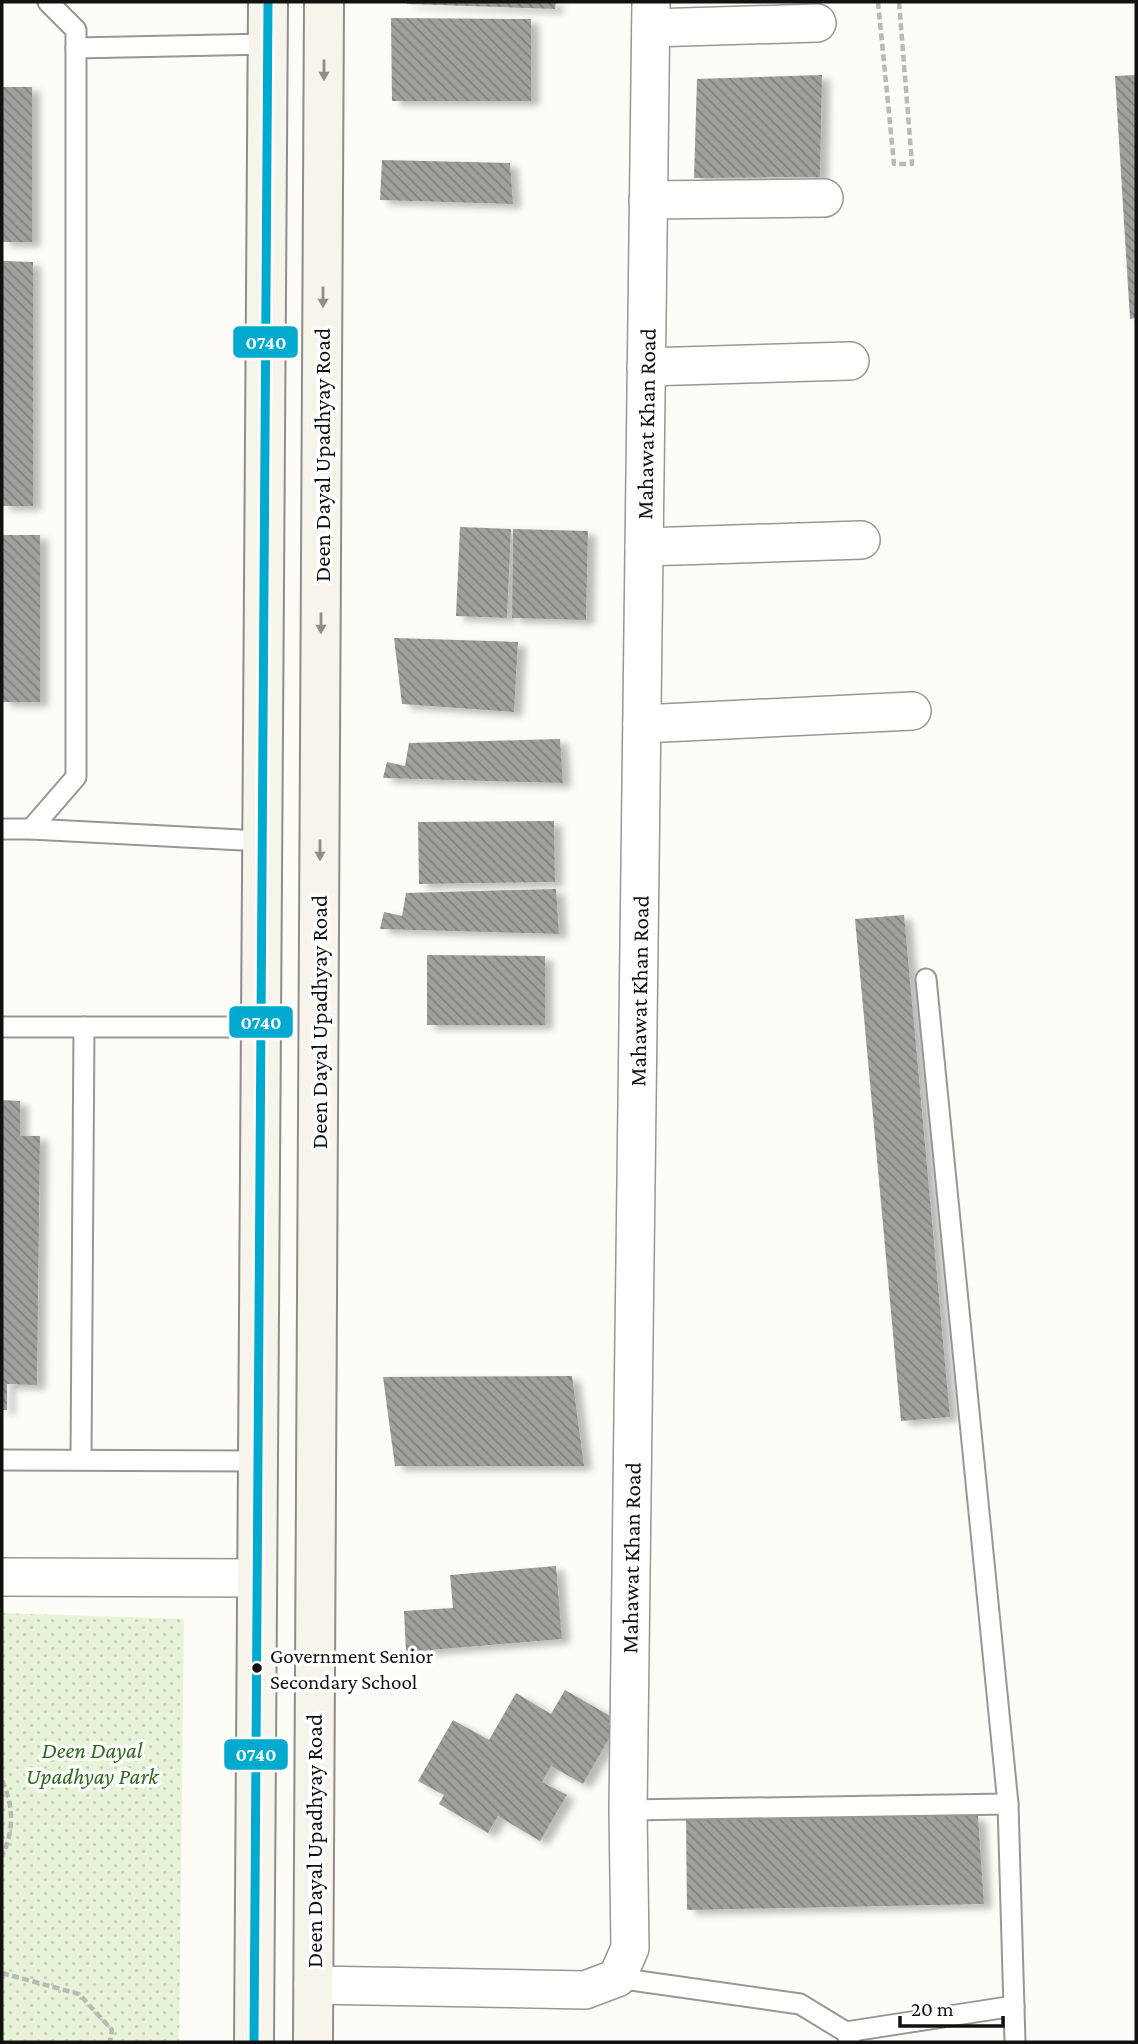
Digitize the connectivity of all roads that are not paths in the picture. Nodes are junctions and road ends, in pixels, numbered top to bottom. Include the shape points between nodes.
1 (48, 2) edge
2 (268, 2) edge
3 (324, 2) edge
4 (651, 15) edge
5 (817, 23) dead end
6 (267, 44) junction
7 (76, 48) junction
8 (824, 198) dead end
9 (649, 200) junction
10 (850, 361) dead end
11 (646, 367) junction
12 (861, 540) dead end
13 (644, 547) junction
14 (912, 710) dead end
15 (642, 724) junction
16 (2, 829) edge
17 (31, 829) junction
18 (261, 841) junction
19 (926, 979) dead end
20 (2, 1027) edge
21 (84, 1027) junction
22 (260, 1027) junction
23 (81, 1458) junction
24 (2, 1460) edge
25 (257, 1461) junction
26 (2, 1577) edge
27 (256, 1578) junction
28 (1007, 1804) junction
29 (628, 1810) junction
30 (617, 1978) junction
31 (313, 1985) junction
32 (1014, 2006) junction
33 (848, 2037) edge
34 (254, 2042) edge
35 (313, 2042) edge
36 (1015, 2042) edge

1 - 7 lane via 76,30
2 - 6 main road
3 -> 31 main road, Deen Dayal Upadhyay Road
4 - 5 street
4 - 9 street, Mahawat Khan Road
6 - 7 lane
6 - 18 main road
7 - 17 lane via 76,777
8 - 9 street
9 - 11 street, Mahawat Khan Road
10 - 11 street
11 - 13 street, Mahawat Khan Road
12 - 13 street
13 - 15 street, Mahawat Khan Road
14 - 15 street
15 - 29 street, Mahawat Khan Road
16 - 17 lane
17 - 18 lane
18 - 22 main road
19 - 28 lane
20 - 21 lane
21 - 22 lane
21 - 23 lane
22 - 25 main road
23 - 24 lane
23 - 25 lane
25 - 27 main road
26 - 27 street
27 - 34 main road
28 - 29 lane
28 - 32 lane
29 - 30 street, Mahawat Khan Road via 630,1948
30 - 31 street via 585,1990
30 - 33 lane via 800,2004
31 - 35 main road, Deen Dayal Upadhyay Road
32 - 33 lane
32 - 36 lane

